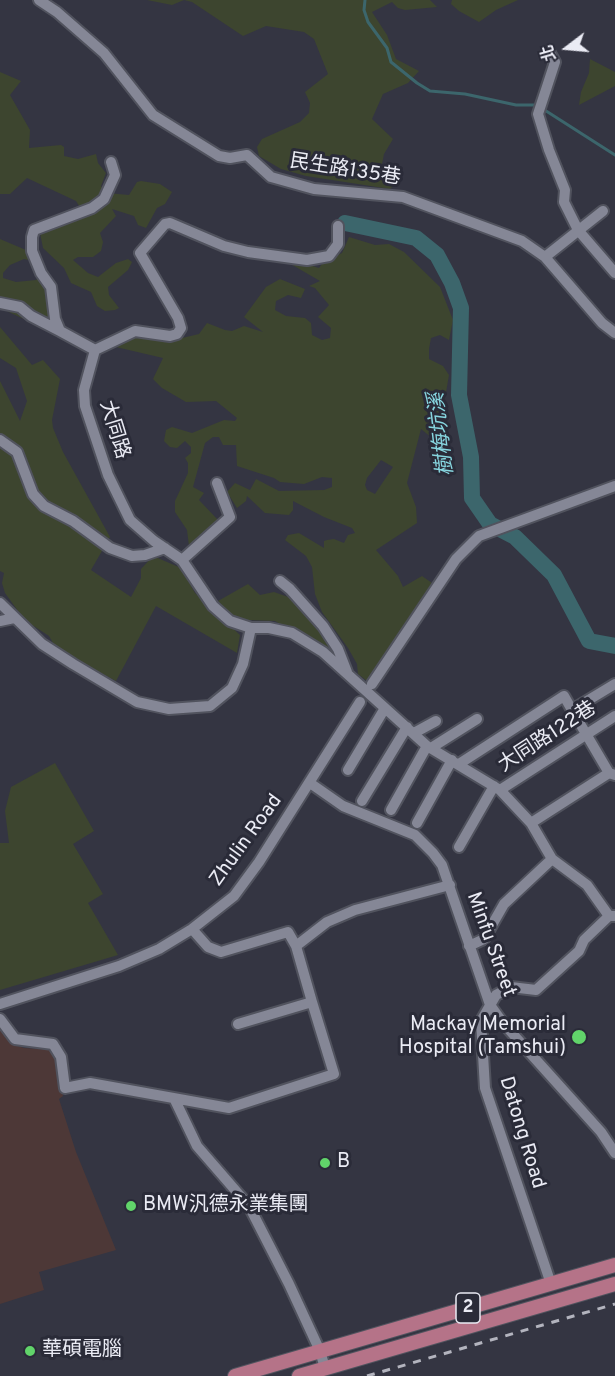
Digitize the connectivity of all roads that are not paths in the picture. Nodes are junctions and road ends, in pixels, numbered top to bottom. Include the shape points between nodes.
1 (39, 0) edge
2 (549, 51) dead end
3 (111, 162) dead end
4 (603, 212) dead end
5 (338, 226) dead end
6 (578, 230) junction
7 (545, 257) junction
8 (615, 273) edge
9 (0, 303) edge
10 (60, 331) junction
11 (615, 333) edge
12 (95, 350) junction
13 (0, 440) edge
14 (217, 483) dead end
15 (615, 486) edge
16 (165, 548) junction
17 (182, 560) junction
18 (280, 581) dead end
19 (0, 603) edge
20 (14, 618) junction
21 (0, 621) edge
22 (251, 628) junction
23 (347, 672) junction
24 (375, 682) dead end
25 (615, 684) edge
26 (359, 706) dead end
27 (385, 708) junction
28 (572, 710) junction
29 (615, 716) edge
30 (477, 719) dead end
31 (436, 721) dead end
32 (411, 730) junction
33 (585, 735) junction
34 (429, 747) junction
35 (455, 762) junction
36 (348, 770) dead end
37 (612, 774) edge
38 (310, 783) junction
39 (497, 788) junction
40 (362, 801) dead end
41 (391, 810) dead end
42 (417, 823) dead end
43 (531, 823) junction
44 (459, 847) dead end
45 (552, 859) junction
46 (450, 885) junction
47 (612, 916) edge
48 (192, 929) junction
49 (296, 946) junction
50 (469, 946) junction
51 (312, 1002) junction
52 (0, 1004) edge
53 (490, 1005) junction
54 (0, 1019) edge
55 (238, 1024) dead end
56 (174, 1098) junction
57 (615, 1153) edge
58 (615, 1265) edge
59 (551, 1284) junction
60 (615, 1284) edge
61 (320, 1351) junction
62 (325, 1368) junction
63 (235, 1376) edge
64 (299, 1376) edge

1 - 7 street, 民生路135巷 via 104,53 153,114 219,156 247,155 271,177 314,189 403,197 522,242
2 - 6 street via 555,62 538,114 565,190 564,202
3 - 10 street via 115,174 104,199 92,208 34,230 32,251 51,286
4 - 6 street
5 - 12 street via 338,244 329,256 307,260 224,246 165,224 140,253 181,328 170,336 135,331
6 - 7 street
6 - 8 street
7 - 11 street, 民生路135巷
9 - 10 street via 20,307
10 - 12 street
12 - 16 street, 大同路 via 84,390 85,406 108,475 130,520
13 - 16 street via 17,452 33,494 44,506 110,548 145,555
14 - 17 street via 230,517
15 - 24 street via 479,536 456,559
16 - 17 street, 大同路
17 - 22 street, 大同路 via 213,606 230,621
18 - 23 street via 322,626 338,649
19 - 20 street
20 - 21 street
20 - 22 street via 42,644 137,702 169,709 210,706 232,688 243,664
22 - 23 street, 大同路 via 292,633
23 - 27 street
25 - 28 street
26 - 38 street, Zhulin Road
27 - 32 street
27 - 36 street
28 - 33 street
28 - 35 street via 564,696
29 - 33 street, 大同路122巷
30 - 34 street
31 - 32 street
32 - 34 street
32 - 40 street
33 - 37 street
33 - 39 street, 大同路122巷
34 - 35 street
34 - 41 street
35 - 39 street
35 - 42 street
37 - 43 street
38 - 46 street, Minfu Street via 343,806 415,835 442,865
38 - 48 street, Zhulin Road via 234,896
39 - 43 street
39 - 44 street
43 - 45 street
45 - 47 street via 587,885
45 - 50 street via 504,904 484,939
46 - 49 street via 355,910 327,922
46 - 50 street, Minfu Street
47 - 53 street via 536,990 511,987 496,995
48 - 49 street via 208,947 221,952 288,932
48 - 52 street, Zhulin Road via 119,966
49 - 51 street
50 - 53 street, Minfu Street
51 - 55 street
51 - 56 street via 334,1074 229,1108
53 - 57 street, Minfu Street
53 - 59 street, Datong Road via 481,1022 476,1054
54 - 56 street via 15,1039 53,1044 61,1057 65,1088 90,1083
56 - 61 street via 197,1146 249,1206
58 - 59 main road, 2
59 - 61 main road, 2
60 - 62 main road, 2
61 - 62 street
61 - 63 main road, 2
62 - 64 main road, 2

